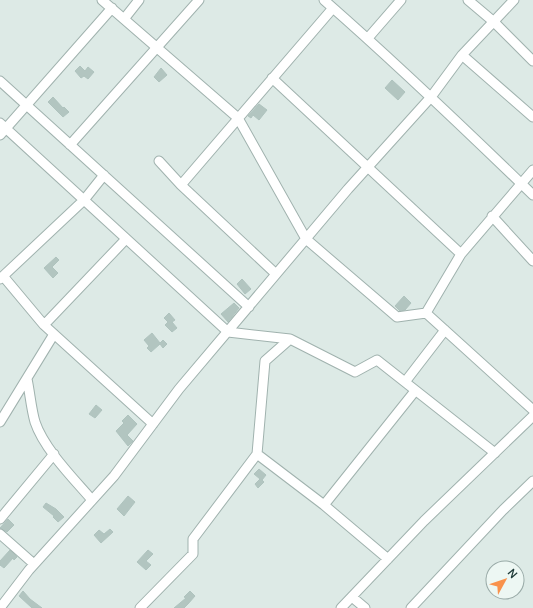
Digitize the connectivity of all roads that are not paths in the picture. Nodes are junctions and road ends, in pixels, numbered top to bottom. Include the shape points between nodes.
1 (102, 0) edge
2 (139, 0) edge
3 (199, 0) edge
4 (324, 0) edge
5 (401, 0) edge
6 (468, 0) edge
7 (514, 0) edge
8 (112, 8) junction
9 (333, 8) junction
10 (124, 19) junction
11 (494, 22) junction
12 (368, 38) junction
13 (157, 47) junction
14 (462, 55) junction
15 (533, 61) edge
16 (272, 78) junction
17 (0, 81) edge
18 (431, 96) junction
19 (27, 105) junction
20 (533, 117) edge
21 (238, 118) junction
22 (2, 129) edge
23 (70, 145) junction
24 (159, 161) dead end
25 (368, 167) junction
26 (533, 170) edge
27 (104, 175) junction
28 (521, 184) junction
29 (182, 185) junction
30 (533, 195) edge
31 (84, 200) junction
32 (492, 216) junction
33 (126, 238) junction
34 (306, 239) junction
35 (461, 254) junction
36 (533, 261) edge
37 (276, 274) junction
38 (1, 277) edge
39 (249, 307) junction
40 (426, 312) junction
41 (44, 325) junction
42 (445, 330) junction
43 (228, 332) junction
44 (54, 334) junction
45 (290, 339) junction
46 (27, 379) junction
47 (405, 382) junction
48 (415, 391) junction
49 (533, 410) edge
50 (533, 416) edge
51 (0, 422) edge
52 (153, 424) junction
53 (495, 453) junction
54 (54, 454) junction
55 (257, 454) junction
56 (533, 481) edge
57 (92, 500) junction
58 (324, 505) junction
59 (0, 518) edge
60 (0, 534) edge
61 (388, 559) junction
62 (34, 564) junction
63 (352, 597) junction
64 (0, 608) edge
65 (140, 608) edge
66 (341, 608) edge
67 (365, 608) edge
68 (411, 608) edge

1 - 8 street
2 - 10 street
3 - 13 street
4 - 9 street
5 - 12 street
6 - 11 street
7 - 11 street
8 - 10 street
8 - 19 street
9 - 12 street
9 - 16 street
10 - 13 street
11 - 14 street
11 - 15 street
12 - 18 street
13 - 21 street
13 - 23 street
14 - 18 street
14 - 20 street
16 - 21 street
16 - 25 street
17 - 19 street
18 - 25 street
18 - 28 street
19 - 22 street
19 - 23 street
21 - 29 street
21 - 34 street
22 - 31 street
23 - 27 street
24 - 29 street
25 - 34 street
25 - 35 street
26 - 28 street
27 - 31 street
27 - 39 street
28 - 30 street
28 - 32 street
29 - 37 street
31 - 33 street
31 - 38 street
32 - 35 street
32 - 36 street
33 - 41 street
33 - 43 street
34 - 37 street
34 - 40 street via 397,317
35 - 40 street
37 - 39 street
38 - 41 street
39 - 43 street
40 - 42 street
41 - 44 street
42 - 47 street
42 - 49 street
43 - 45 street
43 - 52 street
44 - 46 street
44 - 52 street
45 - 47 street via 355,372 377,360
45 - 55 street via 265,360
46 - 51 street
46 - 54 street via 36,422 42,438
47 - 48 street
48 - 53 street
48 - 58 street
50 - 53 street
52 - 57 street via 114,476
53 - 61 street
54 - 57 street
54 - 59 street
55 - 58 street
55 - 65 street via 193,539 192,554
56 - 68 street
57 - 62 street
58 - 61 street
60 - 62 street
61 - 63 street
62 - 64 street
63 - 66 street
63 - 67 street

